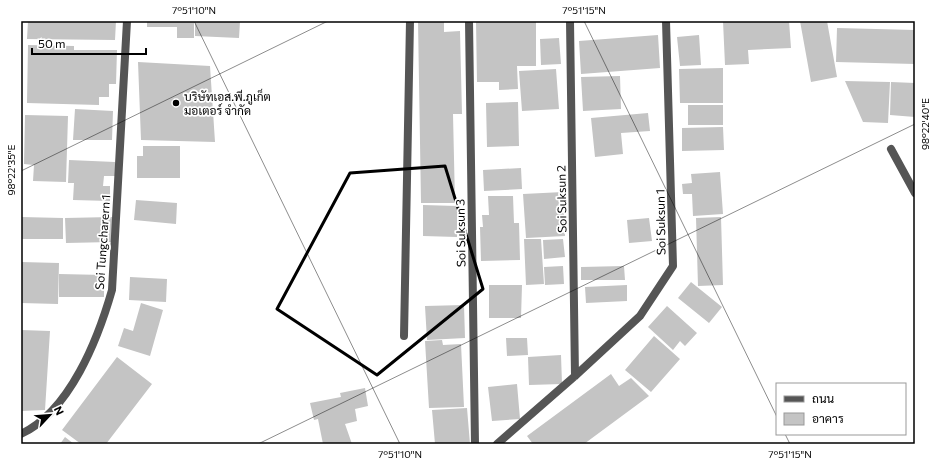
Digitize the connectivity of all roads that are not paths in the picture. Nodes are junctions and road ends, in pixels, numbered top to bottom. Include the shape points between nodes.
1 (127, 21) edge
2 (410, 21) edge
3 (469, 21) edge
4 (570, 21) edge
5 (666, 21) edge
6 (891, 149) dead end
7 (915, 193) edge
8 (404, 336) dead end
9 (575, 376) junction
10 (21, 434) edge
11 (475, 444) edge
12 (497, 444) edge

1 - 10 street, Soi Tungcharern 1 via 112,290 94,343 67,393 54,410 30,430
2 - 8 street
3 - 11 street, Soi Suksun 3
4 - 9 street, Soi Suksun 2
5 - 9 street, Soi Suksun 1 via 673,266 640,316
6 - 7 street
9 - 12 street, Soi Suksun 1

